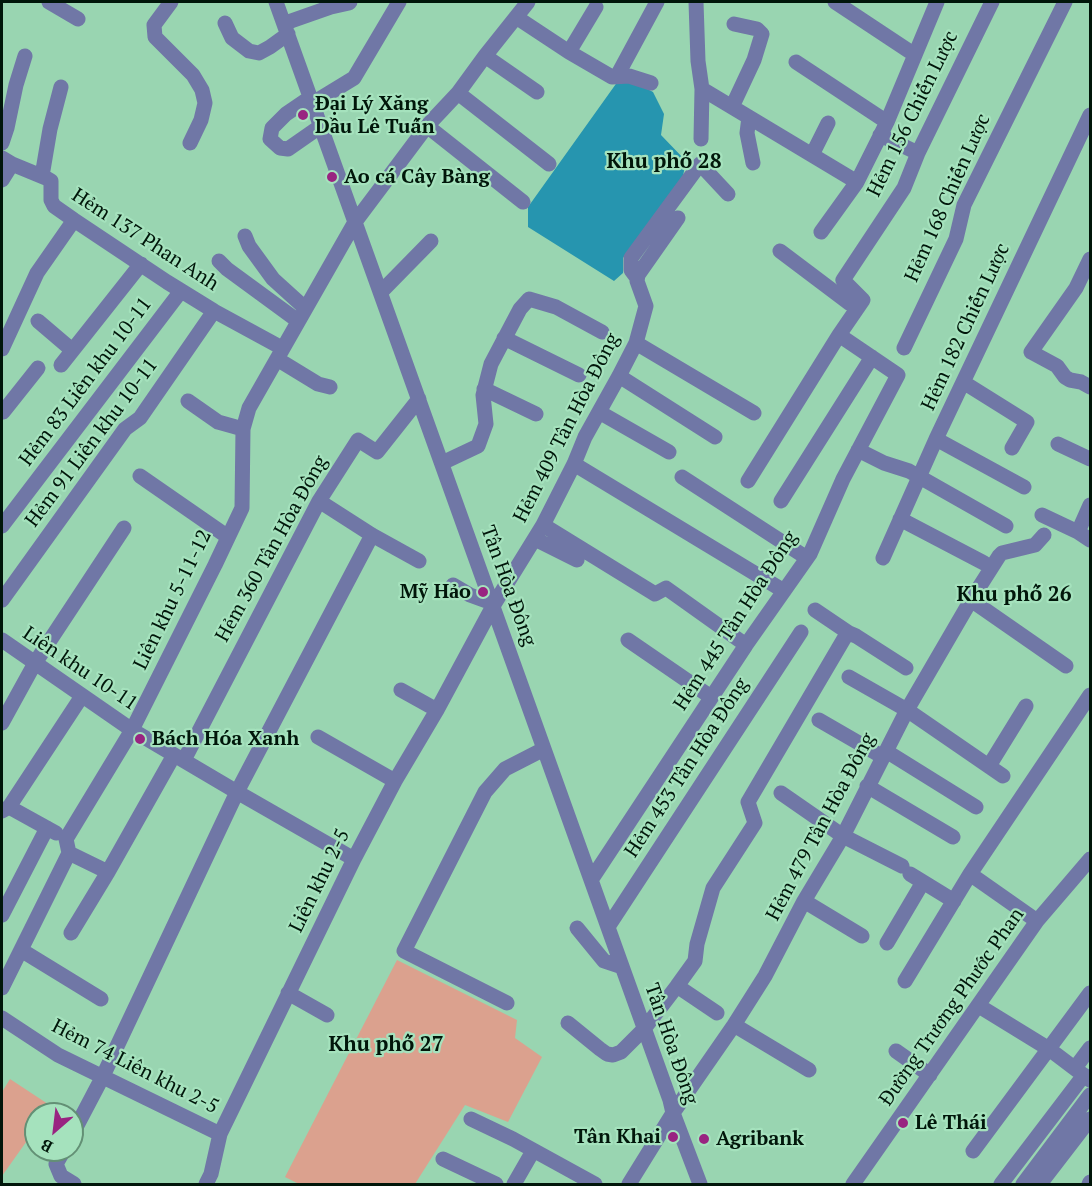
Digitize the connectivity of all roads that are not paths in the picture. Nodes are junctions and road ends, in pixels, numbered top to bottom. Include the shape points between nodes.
1 (49, 2) edge
2 (171, 2) edge
3 (276, 2) edge
4 (350, 2) edge
5 (399, 2) edge
6 (528, 2) edge
7 (657, 2) edge
8 (696, 2) edge
9 (835, 2) edge
10 (937, 2) edge
11 (992, 2) edge
12 (1065, 2) edge
13 (596, 7) dead end
14 (516, 17) junction
15 (78, 19) dead end
16 (225, 23) dead end
17 (734, 24) dead end
18 (286, 30) junction
19 (569, 52) junction
20 (915, 55) junction
21 (25, 56) dead end
22 (485, 56) junction
23 (796, 62) dead end
24 (617, 76) junction
25 (651, 84) dead end
26 (61, 87) dead end
27 (702, 88) junction
28 (537, 92) dead end
29 (459, 93) junction
30 (312, 100) junction
31 (732, 106) junction
32 (1090, 115) edge
33 (749, 117) junction
34 (828, 123) dead end
35 (321, 126) junction
36 (427, 126) junction
37 (884, 129) junction
38 (701, 139) dead end
39 (2, 143) edge
40 (190, 143) dead end
41 (918, 153) junction
42 (812, 155) junction
43 (7, 161) edge
44 (753, 163) dead end
45 (549, 164) dead end
46 (42, 176) junction
47 (2, 180) edge
48 (857, 182) junction
49 (728, 194) dead end
50 (523, 202) dead end
51 (678, 218) dead end
52 (74, 220) junction
53 (355, 222) junction
54 (820, 232) dead end
55 (245, 236) dead end
56 (431, 241) dead end
57 (780, 251) dead end
58 (1090, 260) edge
59 (219, 261) dead end
60 (141, 264) junction
61 (637, 278) junction
62 (181, 291) junction
63 (381, 292) junction
64 (857, 307) junction
65 (214, 311) junction
66 (302, 314) junction
67 (38, 321) dead end
68 (602, 332) dead end
69 (839, 335) junction
70 (504, 338) junction
71 (636, 343) junction
72 (904, 348) dead end
73 (2, 350) edge
74 (72, 350) junction
75 (279, 354) junction
76 (872, 357) junction
77 (61, 365) dead end
78 (38, 368) dead end
79 (579, 375) dead end
80 (619, 376) junction
81 (963, 382) junction
82 (1086, 384) edge
83 (330, 387) dead end
84 (484, 389) junction
85 (419, 399) junction
86 (188, 400) dead end
87 (599, 412) junction
88 (754, 413) dead end
89 (2, 414) edge
90 (536, 414) dead end
91 (243, 429) junction
92 (715, 437) dead end
93 (936, 439) junction
94 (1058, 444) dead end
95 (1012, 448) dead end
96 (858, 450) junction
97 (669, 452) dead end
98 (1090, 459) edge
99 (442, 463) junction
100 (574, 464) junction
101 (141, 476) dead end
102 (681, 477) dead end
103 (920, 477) junction
104 (748, 481) dead end
105 (1024, 487) dead end
106 (319, 501) junction
107 (781, 501) dead end
108 (1090, 505) edge
109 (1042, 515) dead end
110 (900, 519) junction
111 (543, 525) junction
112 (2, 526) edge
113 (1006, 526) dead end
114 (124, 528) dead end
115 (372, 535) junction
116 (1044, 535) dead end
117 (1084, 536) edge
118 (228, 537) junction
119 (535, 539) junction
120 (807, 558) junction
121 (883, 558) dead end
122 (577, 560) dead end
123 (419, 561) dead end
124 (984, 563) dead end
125 (453, 585) dead end
126 (784, 591) junction
127 (2, 600) edge
128 (971, 600) junction
129 (493, 605) junction
130 (815, 610) dead end
131 (801, 632) dead end
132 (849, 633) junction
133 (2, 640) edge
134 (628, 640) dead end
135 (746, 645) junction
136 (35, 663) junction
137 (1066, 666) dead end
138 (906, 668) dead end
139 (849, 677) dead end
140 (401, 690) dead end
141 (1090, 695) edge
142 (82, 696) junction
143 (711, 697) junction
144 (6, 702) edge
145 (1026, 706) dead end
146 (437, 710) junction
147 (907, 710) junction
148 (819, 720) dead end
149 (2, 723) edge
150 (132, 730) junction
151 (318, 737) dead end
152 (544, 749) junction
153 (885, 754) junction
154 (179, 758) junction
155 (988, 766) junction
156 (1003, 776) dead end
157 (395, 781) junction
158 (867, 786) junction
159 (237, 792) junction
160 (781, 793) dead end
161 (976, 807) dead end
162 (5, 809) edge
163 (47, 828) junction
164 (843, 836) junction
165 (953, 837) dead end
166 (67, 846) junction
167 (354, 859) junction
168 (1090, 859) edge
169 (108, 872) junction
170 (912, 874) junction
171 (970, 874) junction
172 (591, 880) junction
173 (954, 901) junction
174 (804, 902) junction
175 (2, 915) edge
176 (1037, 921) junction
177 (608, 927) junction
178 (577, 928) dead end
179 (71, 933) dead end
180 (862, 936) dead end
181 (887, 943) dead end
182 (21, 950) junction
183 (622, 967) junction
184 (905, 981) dead end
185 (677, 986) junction
186 (2, 988) edge
187 (288, 993) junction
188 (1090, 993) edge
189 (101, 999) dead end
190 (507, 1003) dead end
191 (979, 1006) junction
192 (717, 1013) dead end
193 (327, 1015) dead end
194 (2, 1018) edge
195 (568, 1023) dead end
196 (734, 1025) junction
197 (644, 1029) junction
198 (1090, 1048) edge
199 (1049, 1049) junction
200 (896, 1051) dead end
201 (809, 1070) dead end
202 (1083, 1074) edge
203 (930, 1075) junction
204 (103, 1076) junction
205 (1090, 1095) edge
206 (84, 1112) edge
207 (673, 1113) junction
208 (471, 1119) dead end
209 (1090, 1119) edge
210 (220, 1134) junction
211 (533, 1151) junction
212 (973, 1151) dead end
213 (443, 1159) dead end
214 (57, 1162) edge
215 (57, 1180) edge
216 (74, 1185) edge
217 (206, 1185) edge
218 (496, 1185) edge
219 (514, 1185) edge
220 (596, 1185) edge
221 (629, 1185) edge
222 (700, 1185) edge
223 (853, 1185) edge
224 (1001, 1185) edge
225 (1023, 1185) edge
226 (1040, 1185) edge

1 - 15 street
2 - 40 street via 154,25 155,37 193,75 202,90 205,103
3 - 18 street, Tân Hòa Đông
4 - 18 street via 291,21
5 - 30 street via 354,78
6 - 14 street, Liên khu 5-11-12
7 - 24 street
8 - 27 street
9 - 20 street
10 - 20 street
11 - 41 street, Hẻm 156 Chiến Lược
12 - 72 street, Hẻm 168 Chiến Lược via 964,205 956,239
13 - 19 street
14 - 19 street
14 - 22 street, Liên khu 5-11-12
16 - 18 street via 232,38 249,51 270,47
17 - 31 street via 758,29 762,34
18 - 30 street, Tân Hòa Đông
19 - 24 street via 612,77
20 - 37 street
21 - 39 street
22 - 28 street
22 - 29 street, Liên khu 5-11-12
23 - 37 street
24 - 25 street
26 - 46 street
27 - 31 street
27 - 38 street
29 - 36 street, Liên khu 5-11-12
29 - 45 street
30 - 35 street, Tân Hòa Đông
30 - 35 street via 286,114 272,128 270,140 280,148 288,148
31 - 33 street
32 - 81 street, Hẻm 182 Chiến Lược
33 - 42 street
33 - 44 street via 747,134
34 - 42 street
35 - 53 street, Tân Hòa Đông
36 - 50 street
36 - 53 street, Liên khu 5-11-12
37 - 41 street
37 - 48 street
41 - 64 street, Hẻm 156 Chiến Lược via 904,188 843,280 863,300
42 - 48 street
43 - 46 street
43 - 47 street
46 - 52 street, Hẻm 137 Phan Anh via 51,181 54,206
48 - 54 street
49 - 61 street via 700,164 631,258 631,270
51 - 61 street
52 - 60 street, Hẻm 137 Phan Anh
52 - 73 street via 37,273
53 - 63 street, Tân Hòa Đông
53 - 66 street, Liên khu 5-11-12
55 - 66 street
56 - 63 street
57 - 64 street
58 - 82 street via 1076,288 1031,352 1057,366 1070,380
59 - 66 street
60 - 62 street, Hẻm 137 Phan Anh
60 - 74 street
61 - 71 street, Hẻm 409 Tân Hòa Đông via 646,306
62 - 65 street, Hẻm 137 Phan Anh
62 - 112 street, Hẻm 83 Liên khu 10-11
63 - 85 street, Tân Hòa Đông
64 - 69 street
65 - 75 street, Hẻm 137 Phan Anh
65 - 127 street, Hẻm 91 Liên khu 10-11 via 140,418 125,429
66 - 75 street, Liên khu 5-11-12
67 - 74 street
68 - 70 street via 556,307 529,299
69 - 76 street
69 - 104 street
70 - 79 street
70 - 84 street via 490,364
71 - 80 street, Hẻm 409 Tân Hòa Đông
71 - 88 street
74 - 77 street
75 - 83 street, Hẻm 137 Phan Anh via 318,384
75 - 91 street, Liên khu 5-11-12 via 249,408
76 - 96 street, Hẻm 445 Tân Hòa Đông via 898,375
76 - 107 street
78 - 89 street
80 - 87 street, Hẻm 409 Tân Hòa Đông
80 - 92 street
81 - 93 street, Hẻm 182 Chiến Lược
81 - 95 street via 1027,422
84 - 90 street
84 - 99 street via 486,424 478,446
85 - 99 street, Tân Hòa Đông
85 - 106 street, Hẻm 360 Tân Hòa Đông via 377,452 358,440
86 - 91 street via 218,422
87 - 97 street
87 - 100 street, Hẻm 409 Tân Hòa Đông
91 - 118 street, Liên khu 5-11-12 via 242,508
93 - 103 street, Hẻm 182 Chiến Lược
93 - 105 street
94 - 98 street
96 - 103 street
96 - 120 street, Hẻm 445 Tân Hòa Đông
99 - 129 street, Tân Hòa Đông
100 - 111 street, Hẻm 409 Tân Hòa Đông
100 - 126 street
101 - 118 street
102 - 120 street
103 - 110 street, Hẻm 182 Chiến Lược
103 - 113 street
106 - 115 street
106 - 154 street, Hẻm 360 Tân Hòa Đông
108 - 117 street
109 - 117 street
110 - 121 street, Hẻm 182 Chiến Lược
110 - 124 street
111 - 119 street, Hẻm 409 Tân Hòa Đông
111 - 135 street via 655,594 666,588
114 - 136 street
115 - 123 street
115 - 159 street
116 - 128 street, Hẻm 479 Tân Hòa Đông via 1035,545 1002,553
118 - 150 street, Liên khu 5-11-12
119 - 122 street
119 - 129 street, Hẻm 409 Tân Hòa Đông
120 - 126 street, Hẻm 445 Tân Hòa Đông
125 - 129 street
126 - 135 street, Hẻm 445 Tân Hòa Đông
128 - 137 street
128 - 147 street, Hẻm 479 Tân Hòa Đông
129 - 146 street, Liên khu 2-5
129 - 152 street, Tân Hòa Đông
130 - 132 street
131 - 177 street, Hẻm 453 Tân Hòa Đông
132 - 138 street
132 - 185 street via 748,802 754,823 712,888 695,961
133 - 136 street, Liên khu 10-11
134 - 143 street
135 - 143 street, Hẻm 445 Tân Hòa Đông
136 - 142 street, Liên khu 10-11
136 - 144 street
139 - 147 street
140 - 146 street
141 - 171 street
142 - 150 street, Liên khu 10-11
142 - 162 street
143 - 172 street, Hẻm 445 Tân Hòa Đông
144 - 149 street
145 - 155 street
146 - 157 street, Liên khu 2-5
147 - 153 street, Hẻm 479 Tân Hòa Đông
147 - 155 street
148 - 153 street
150 - 154 street, Liên khu 10-11
150 - 166 street, Liên khu 5-11-12
151 - 157 street
152 - 172 street, Tân Hòa Đông
152 - 190 street via 505,769 485,792 404,951
153 - 158 street, Hẻm 479 Tân Hòa Đông
153 - 161 street
154 - 159 street, Liên khu 10-11
154 - 169 street, Hẻm 360 Tân Hòa Đông
155 - 156 street
157 - 167 street, Liên khu 2-5
158 - 164 street, Hẻm 479 Tân Hòa Đông
158 - 165 street
159 - 167 street, Liên khu 10-11
159 - 204 street
160 - 164 street
162 - 163 street
163 - 166 street
163 - 175 street
164 - 170 street
164 - 174 street, Hẻm 479 Tân Hòa Đông
166 - 169 street
166 - 182 street, Liên khu 5-11-12
167 - 187 street, Liên khu 2-5
168 - 176 street, Đường Trương Phước Phan
169 - 179 street, Hẻm 360 Tân Hòa Đông
170 - 173 street
170 - 181 street
171 - 173 street
171 - 176 street
172 - 177 street, Tân Hòa Đông
173 - 184 street
174 - 180 street
174 - 196 street, Hẻm 479 Tân Hòa Đông
176 - 191 street, Đường Trương Phước Phan
177 - 183 street, Tân Hòa Đông
178 - 183 street via 604,961
182 - 186 street, Liên khu 5-11-12
182 - 189 street
183 - 197 street, Tân Hòa Đông
185 - 192 street
185 - 197 street
187 - 193 street
187 - 210 street, Liên khu 2-5
188 - 199 street
191 - 199 street
191 - 203 street, Đường Trương Phước Phan
194 - 204 street, Hẻm 74 Liên khu 2-5 via 58,1055
195 - 197 street via 613,1055
196 - 201 street
196 - 207 street, Hẻm 479 Tân Hòa Đông
197 - 207 street, Tân Hòa Đông
198 - 202 street
199 - 202 street
199 - 212 street
200 - 203 street
202 - 224 street
203 - 223 street, Đường Trương Phước Phan
204 - 206 street
204 - 210 street, Hẻm 74 Liên khu 2-5
205 - 225 street
207 - 221 street, Hẻm 479 Tân Hòa Đông
207 - 222 street, Tân Hòa Đông
208 - 211 street
209 - 226 street
210 - 217 street, Liên khu 2-5
211 - 219 street
211 - 220 street
213 - 218 street
214 - 215 street
215 - 216 street

